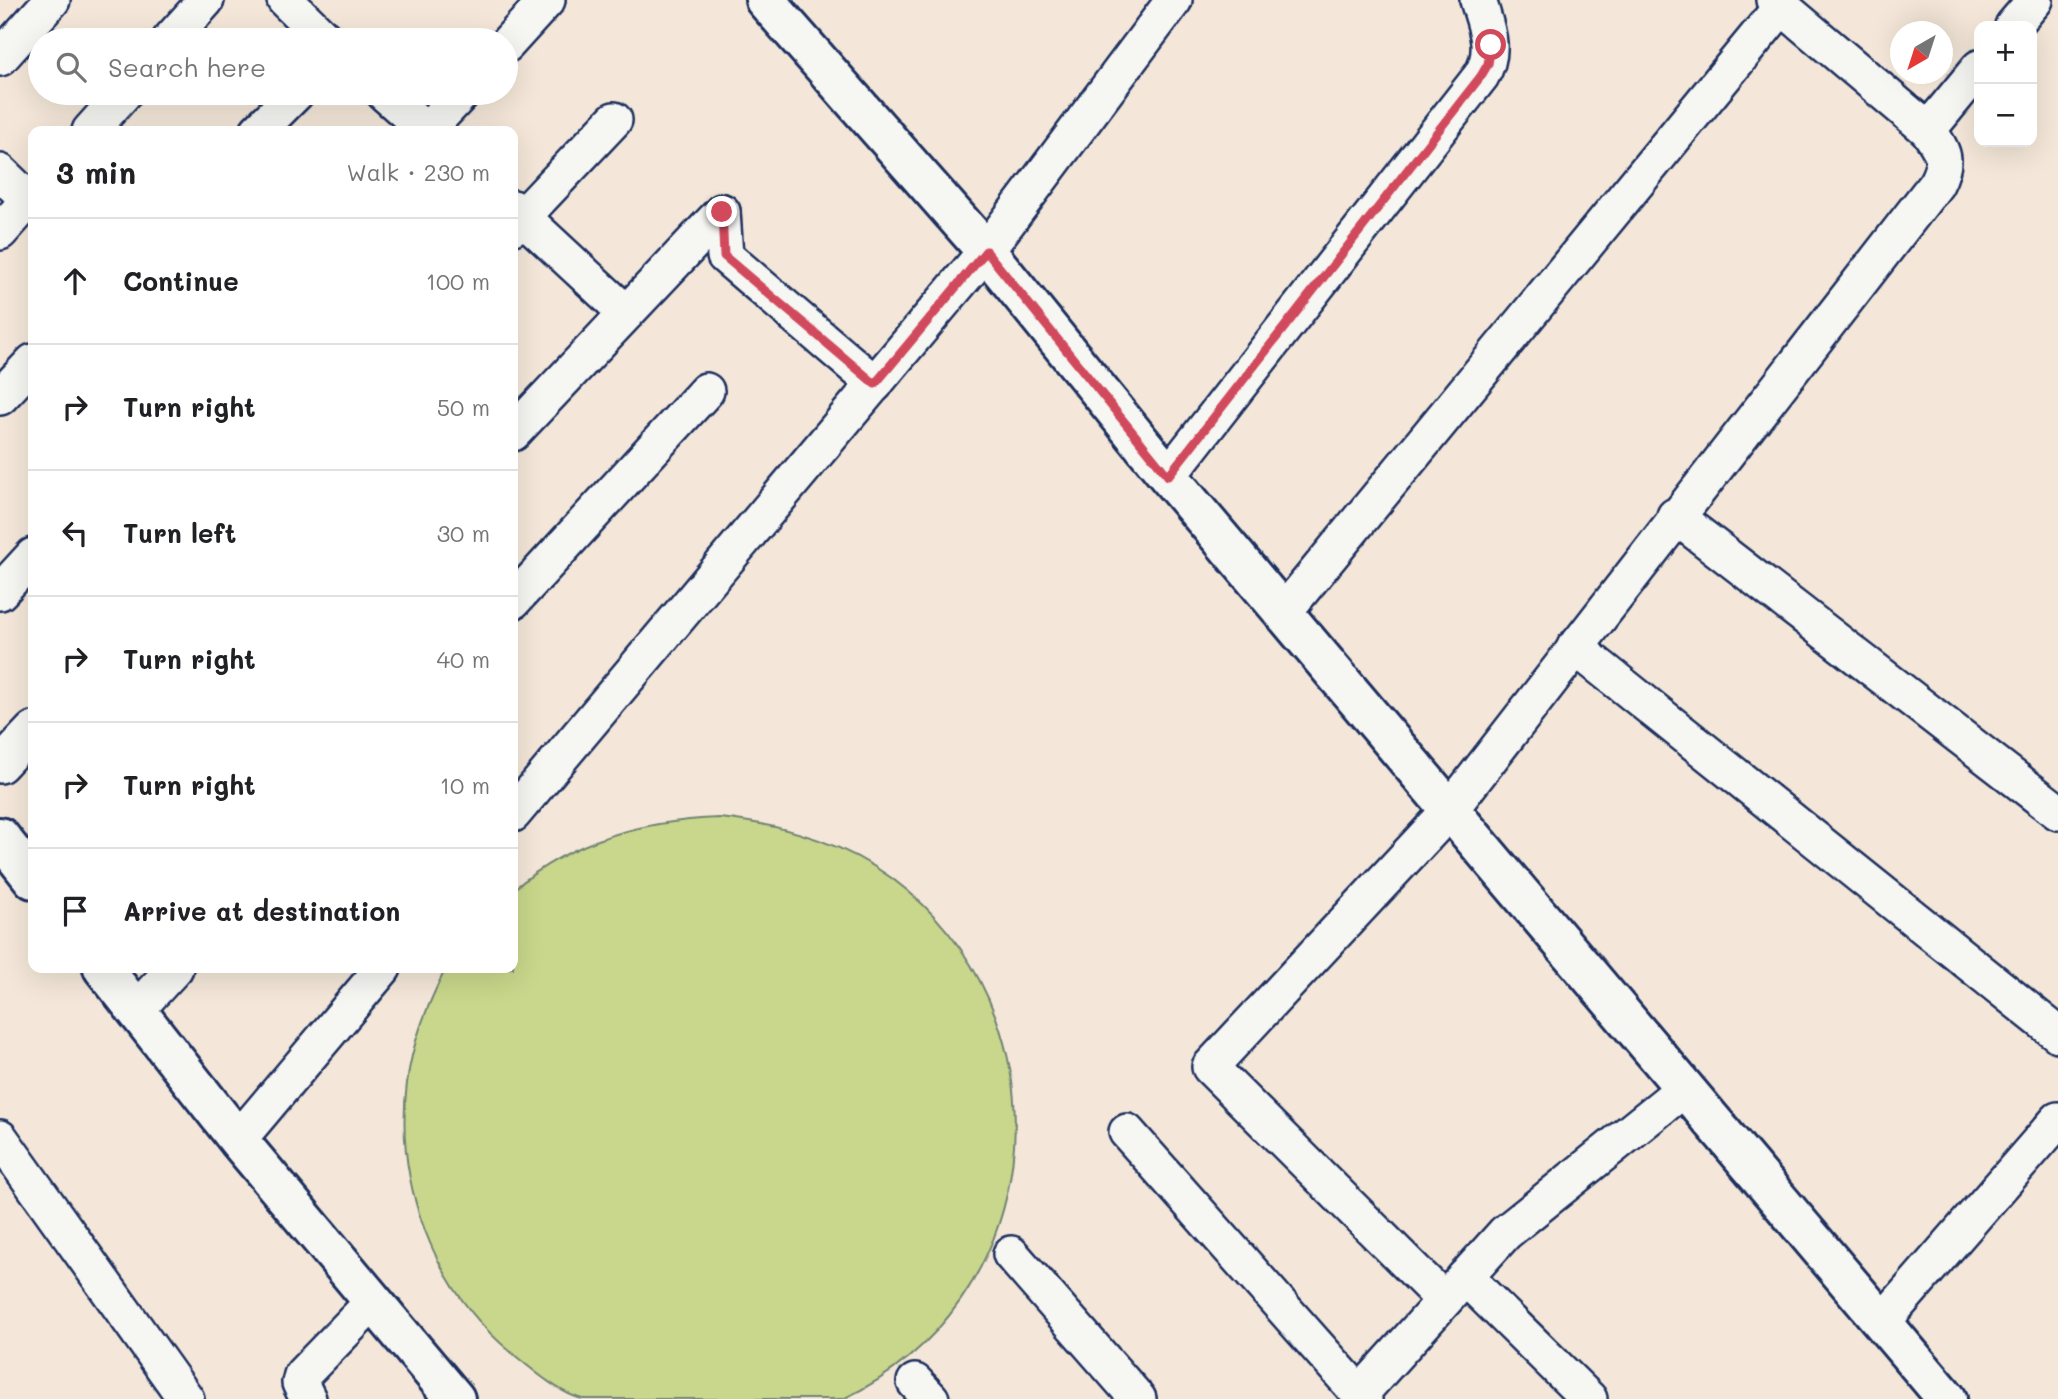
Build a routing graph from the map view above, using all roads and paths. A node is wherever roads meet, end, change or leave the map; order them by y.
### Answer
1 (52, 0) edge
2 (206, 0) edge
3 (285, 0) edge
4 (547, 0) edge
5 (765, 0) edge
6 (1174, 0) edge
7 (1478, 0) edge
8 (2035, 0) edge
9 (1793, 7) edge
10 (2017, 21) edge
11 (181, 28) edge
12 (314, 28) edge
13 (518, 32) edge
14 (0, 58) edge
15 (1974, 74) edge
16 (113, 105) edge
17 (284, 105) edge
18 (398, 105) edge
19 (450, 105) edge
20 (614, 120) dead end
21 (94, 126) edge
22 (263, 126) edge
23 (421, 126) edge
24 (431, 126) edge
25 (1928, 130) junction
26 (0, 172) edge
27 (28, 196) edge
28 (28, 204) edge
29 (518, 215) edge
30 (518, 219) edge
31 (0, 232) edge
32 (986, 251) junction
33 (626, 313) junction
34 (28, 367) edge
35 (875, 384) junction
36 (706, 391) dead end
37 (0, 397) edge
38 (518, 428) edge
39 (1168, 476) junction
40 (1675, 516) junction
41 (28, 561) edge
42 (0, 592) edge
43 (518, 596) edge
44 (1283, 613) junction
45 (1575, 647) junction
46 (28, 735) edge
47 (0, 765) edge
48 (518, 808) edge
49 (1449, 811) junction
50 (2058, 812) edge
51 (0, 837) edge
52 (28, 873) edge
53 (107, 973) edge
54 (170, 973) edge
55 (379, 973) edge
56 (136, 1010) junction
57 (2058, 1034) edge
58 (1685, 1088) junction
59 (2058, 1120) edge
60 (1127, 1132) dead end
61 (0, 1138) edge
62 (237, 1140) junction
63 (1011, 1254) dead end
64 (1455, 1288) junction
65 (373, 1302) junction
66 (1884, 1320) junction
67 (1936, 1395) edge
68 (1362, 1397) edge
69 (186, 1399) edge
70 (308, 1399) edge
71 (455, 1399) edge
72 (1138, 1399) edge
73 (1589, 1399) edge

1 - 14 street
2 - 11 street
3 - 12 street
4 - 13 street
5 - 32 street
6 - 32 street
7 - 39 street
8 - 10 street
9 - 25 street
9 - 44 street
15 - 25 street
16 - 21 street
17 - 22 street
18 - 23 street
19 - 24 street
20 - 29 street
25 - 40 street
26 - 27 street
28 - 31 street
30 - 33 street
32 - 35 street
32 - 39 street
33 - 35 street
33 - 38 street
34 - 37 street
35 - 48 street
36 - 43 street
39 - 44 street
40 - 45 street
40 - 50 street
41 - 42 street
44 - 49 street
45 - 49 street
45 - 57 street
46 - 47 street
49 - 58 street
49 - 64 street
51 - 52 street
53 - 56 street
54 - 56 street
55 - 62 street
56 - 62 street
58 - 64 street
58 - 66 street
59 - 66 street
60 - 68 street
61 - 69 street
62 - 65 street
63 - 72 street
64 - 68 street
64 - 73 street
65 - 70 street
65 - 71 street
66 - 67 street

